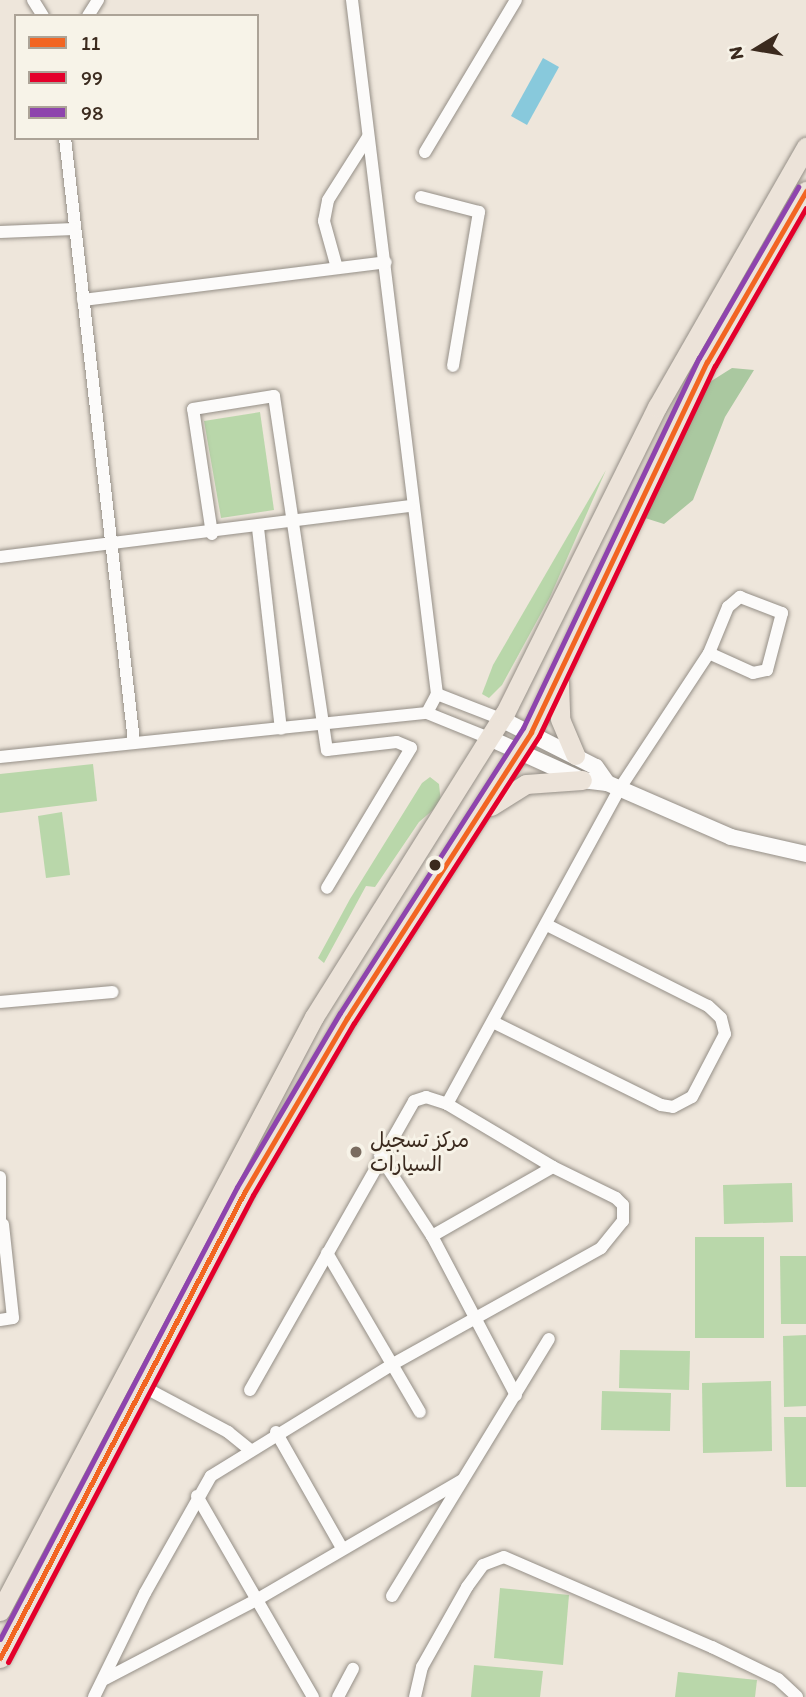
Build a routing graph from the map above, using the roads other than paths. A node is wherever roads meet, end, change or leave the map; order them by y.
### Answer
1 (352, 0) edge
2 (516, 0) edge
3 (368, 137) junction
4 (65, 140) edge
5 (806, 147) edge
6 (425, 152) dead end
7 (806, 191) edge
8 (421, 197) dead end
9 (74, 229) junction
10 (0, 232) edge
11 (386, 262) junction
12 (337, 268) junction
13 (83, 300) junction
14 (453, 366) dead end
15 (411, 506) junction
16 (294, 522) junction
17 (258, 528) junction
18 (212, 534) junction
19 (111, 545) junction
20 (0, 557) edge
21 (709, 653) junction
22 (559, 678) junction
23 (437, 694) junction
24 (427, 713) junction
25 (501, 719) junction
26 (321, 726) junction
27 (281, 729) junction
28 (531, 732) junction
29 (489, 738) junction
30 (134, 742) junction
31 (520, 751) junction
32 (575, 755) junction
33 (0, 757) edge
34 (582, 780) junction
35 (614, 785) junction
36 (481, 813) junction
37 (806, 854) edge
38 (327, 888) dead end
39 (547, 925) junction
40 (113, 992) dead end
41 (0, 1002) edge
42 (495, 1023) junction
43 (447, 1104) junction
44 (380, 1156) junction
45 (553, 1167) junction
46 (0, 1177) edge
47 (2, 1226) edge
48 (432, 1236) junction
49 (327, 1253) junction
50 (477, 1317) junction
51 (0, 1320) edge
52 (549, 1339) dead end
53 (393, 1364) junction
54 (142, 1386) junction
55 (250, 1390) dead end
56 (516, 1395) junction
57 (420, 1412) dead end
58 (276, 1432) junction
59 (248, 1449) junction
60 (461, 1481) junction
61 (197, 1496) junction
62 (342, 1548) junction
63 (392, 1596) dead end
64 (258, 1599) junction
65 (0, 1611) edge
66 (0, 1658) edge
67 (353, 1669) dead end
68 (104, 1679) junction
69 (94, 1697) edge
70 (313, 1697) edge
71 (338, 1697) edge
72 (415, 1697) edge
73 (797, 1697) edge

1 - 3 street
2 - 6 street
3 - 11 street
3 - 12 street
4 - 9 street
5 - 25 main road
7 - 22 main road
8 - 14 street
9 - 10 street
9 - 13 street
11 - 12 street
11 - 15 street
12 - 13 street
13 - 19 street
15 - 16 street
15 - 23 street
16 - 17 street
16 - 18 street
16 - 26 street
17 - 18 street
17 - 27 street
18 - 19 street
19 - 20 street
19 - 30 street
21 - 21 street
21 - 35 street
22 - 28 main road
22 - 32 main road
23 - 24 street
23 - 25 street
24 - 26 street
24 - 29 street
25 - 28 street
25 - 29 main road
26 - 27 street
26 - 38 street
27 - 30 street
28 - 31 main road
28 - 32 street
29 - 31 street
29 - 65 main road
30 - 33 street
31 - 34 street
31 - 36 main road
32 - 35 street
34 - 35 street
34 - 36 main road
35 - 37 street
35 - 39 street
36 - 54 main road
39 - 42 street
39 - 42 street
40 - 41 street
42 - 43 street
43 - 44 street
43 - 45 street
44 - 48 street
44 - 49 street
45 - 48 street
45 - 50 street
46 - 47 street
47 - 51 street
48 - 50 street
49 - 53 street
49 - 55 street
50 - 53 street
50 - 56 street
52 - 56 street
53 - 57 street
53 - 58 street
54 - 59 street
54 - 66 main road
56 - 60 street
58 - 59 street
58 - 62 street
59 - 61 street
60 - 62 street
60 - 63 street
61 - 64 street
61 - 68 street
62 - 64 street
64 - 68 street
64 - 70 street
67 - 71 street
68 - 69 street
72 - 73 street

